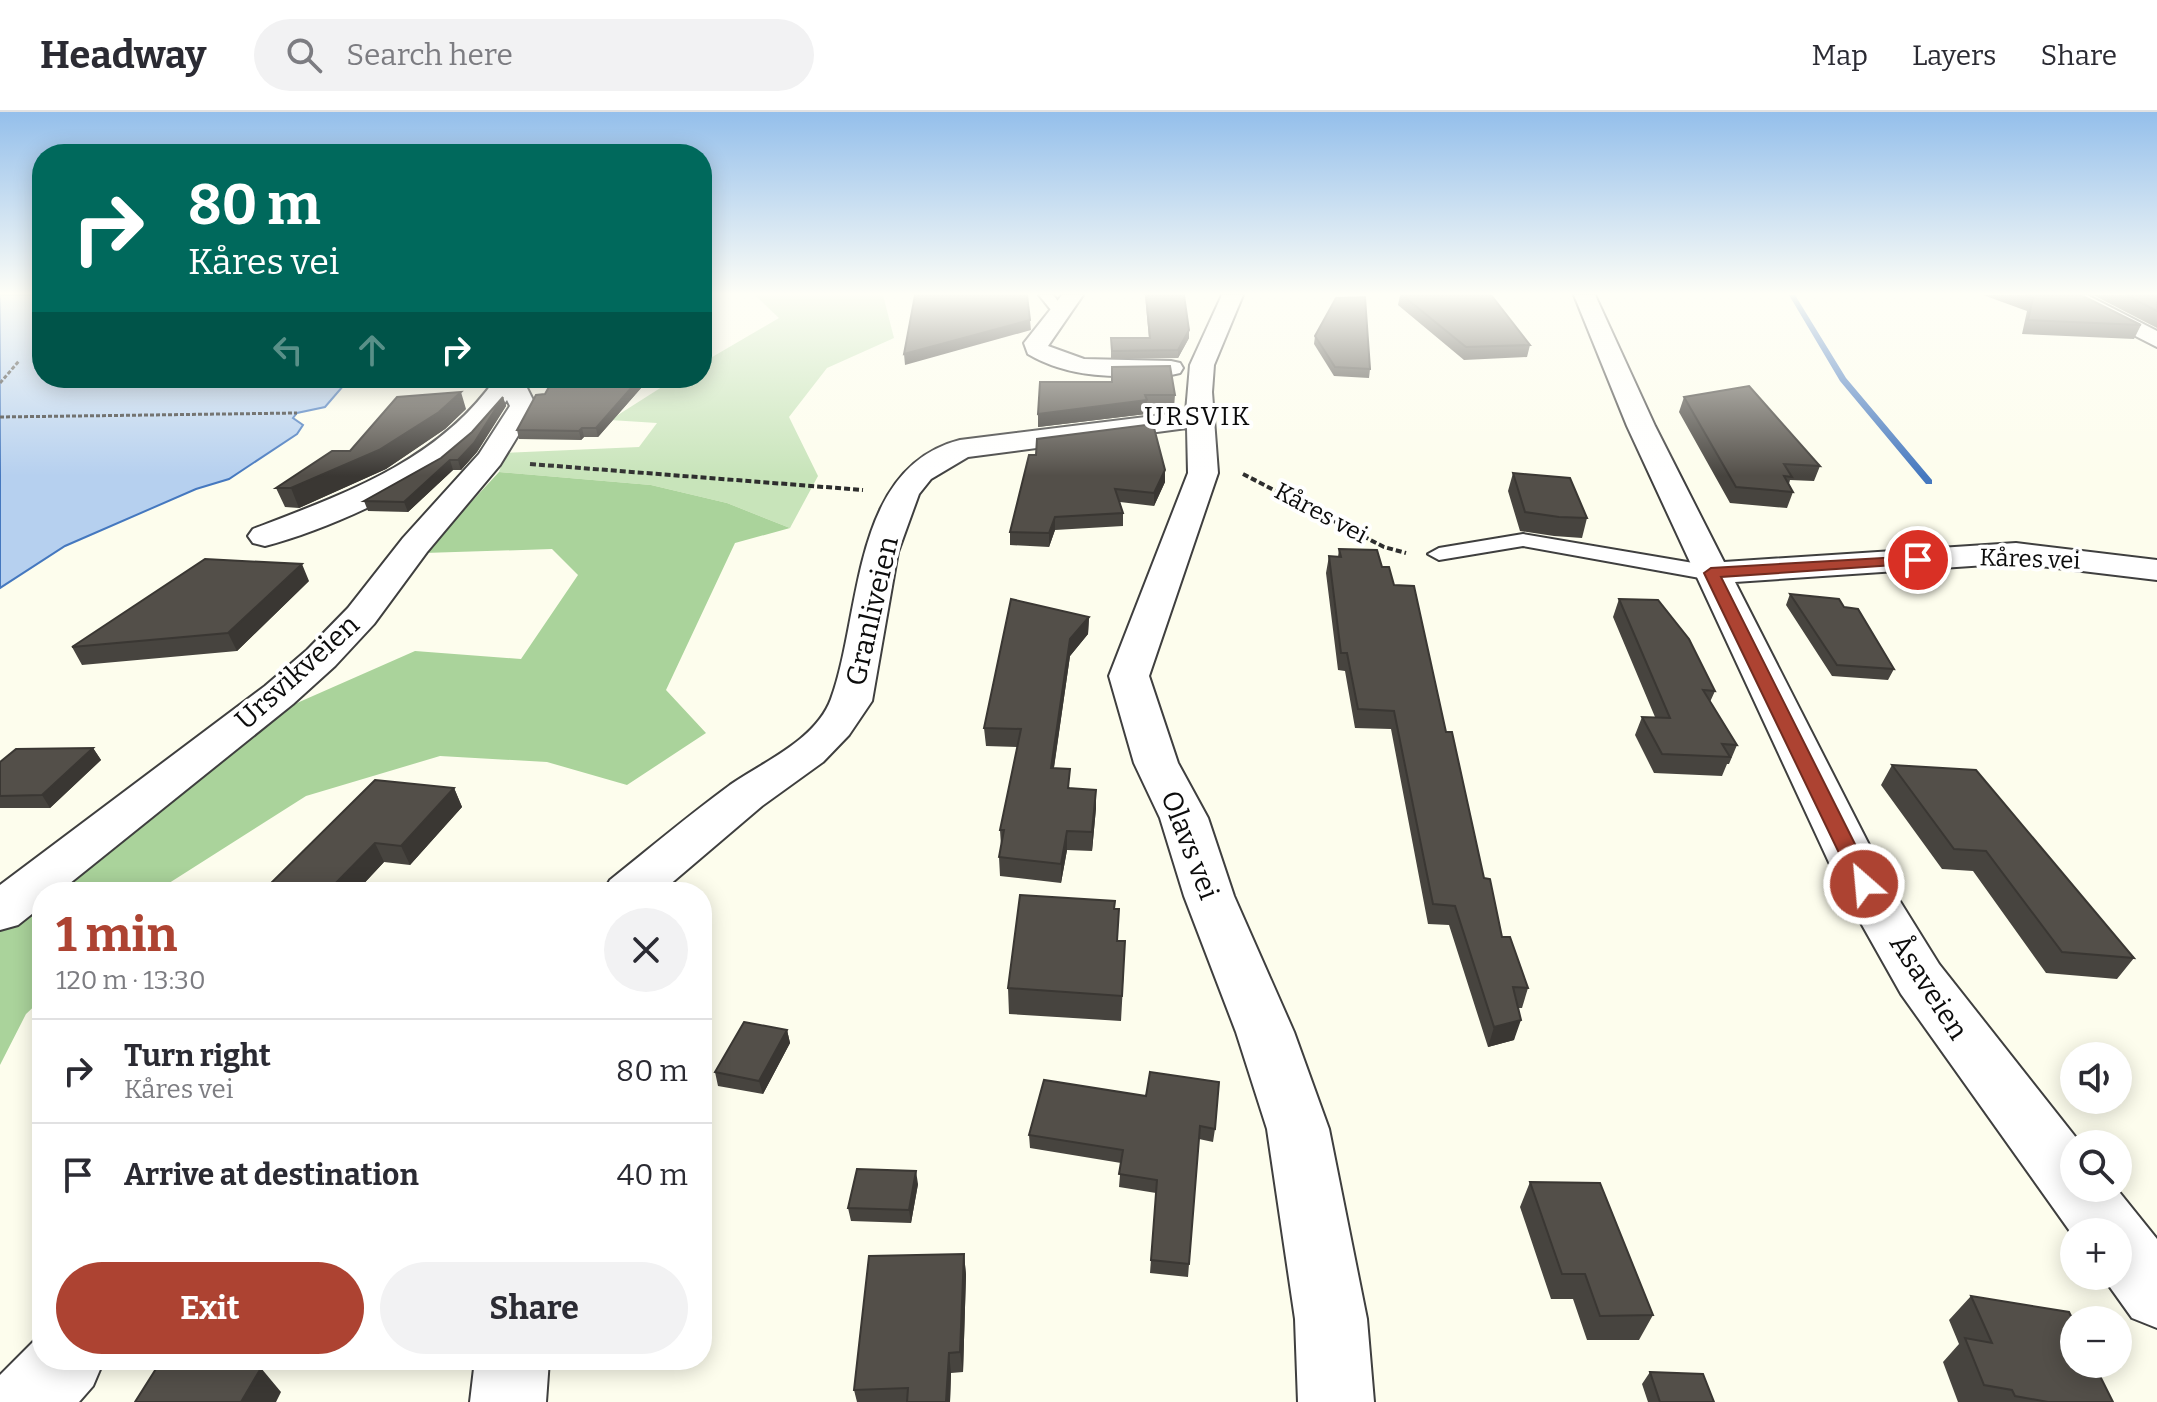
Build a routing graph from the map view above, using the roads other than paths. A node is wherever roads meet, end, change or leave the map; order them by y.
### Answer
1 (1044, 355) edge
2 (1206, 355) edge
3 (1610, 355) edge
4 (1201, 367) junction
5 (501, 388) edge
6 (516, 388) edge
7 (1202, 441) junction
8 (265, 536) dead end
9 (1439, 554) road end
10 (2157, 570) edge
11 (1711, 573) junction
12 (39, 882) edge
13 (640, 882) edge
14 (32, 887) edge
15 (0, 912) edge
16 (2060, 1166) edge
17 (2087, 1202) edge
18 (2099, 1218) edge
19 (2132, 1261) edge
20 (2157, 1294) edge
21 (57, 1370) edge
22 (511, 1370) edge
23 (27, 1402) edge
24 (508, 1402) edge
25 (1336, 1402) edge

1 - 4 street
2 - 4 street, Olavs vei
3 - 11 street, Åsaveien
4 - 7 street, Olavs vei
5 - 8 street
6 - 12 street, Ursvikveien
7 - 13 street, Granliveien
7 - 25 street, Olavs vei
9 - 11 lane
10 - 11 street, Kåres vei
11 - 16 street, Åsaveien
14 - 15 street, Ursvikveien
17 - 18 street, Åsaveien
19 - 20 street
21 - 23 street
22 - 24 street

